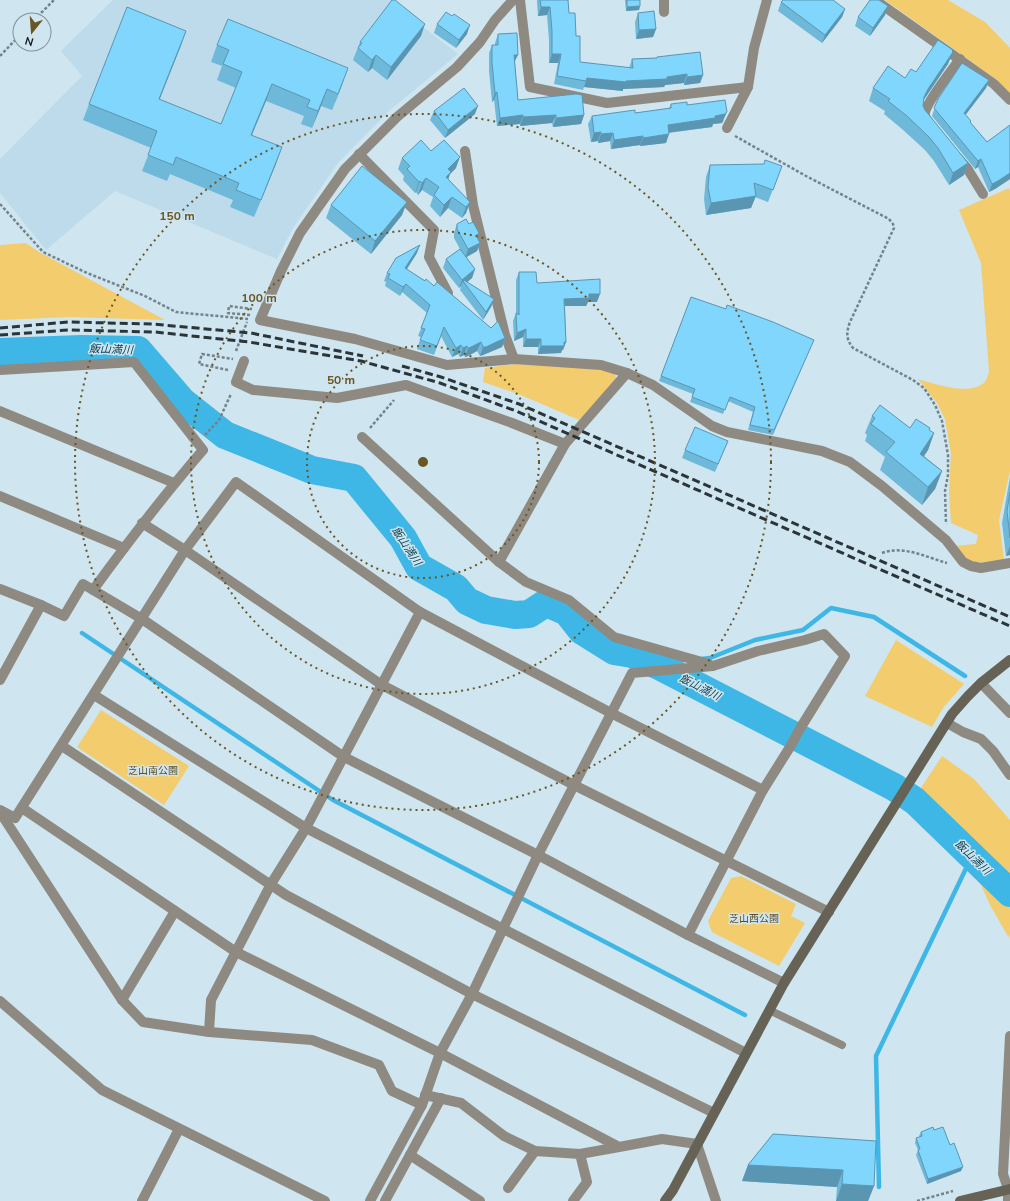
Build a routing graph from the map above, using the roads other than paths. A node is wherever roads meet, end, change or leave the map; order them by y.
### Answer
1 (513, 0) edge
2 (520, 0) edge
3 (664, 0) edge
4 (767, 0) edge
5 (875, 0) edge
6 (664, 12) dead end
7 (960, 59) junction
8 (748, 87) junction
9 (1010, 100) edge
10 (727, 128) road end
11 (934, 130) edge
12 (465, 151) dead end
13 (953, 152) edge
14 (359, 154) junction
15 (983, 194) dead end
16 (448, 293) edge
17 (514, 359) junction
18 (244, 361) dead end
19 (0, 370) edge
20 (627, 373) junction
21 (0, 411) edge
22 (362, 437) road end
23 (565, 444) junction
24 (174, 482) junction
25 (0, 496) edge
26 (142, 523) junction
27 (124, 548) junction
28 (185, 550) junction
29 (499, 562) junction
30 (1010, 564) edge
31 (0, 588) edge
32 (93, 590) junction
33 (41, 604) junction
34 (420, 612) junction
35 (142, 619) junction
36 (1010, 660) edge
37 (713, 666) junction
38 (0, 680) edge
39 (981, 683) junction
40 (382, 685) junction
41 (94, 695) junction
42 (611, 713) junction
43 (1010, 713) edge
44 (947, 723) junction
45 (62, 746) junction
46 (344, 757) junction
47 (1010, 775) edge
48 (574, 784) junction
49 (763, 790) junction
50 (22, 808) junction
51 (0, 811) edge
52 (306, 828) junction
53 (538, 855) junction
54 (726, 860) junction
55 (271, 884) junction
56 (175, 911) junction
57 (829, 912) junction
58 (504, 930) junction
59 (688, 935) junction
60 (236, 952) junction
61 (784, 983) junction
62 (472, 994) junction
63 (122, 1000) junction
64 (0, 1001) edge
65 (769, 1010) junction
66 (209, 1032) junction
67 (1010, 1036) edge
68 (842, 1045) dead end
69 (440, 1053) junction
70 (746, 1053) junction
71 (425, 1095) junction
72 (441, 1098) junction
73 (422, 1105) junction
74 (714, 1113) junction
75 (179, 1129) junction
76 (697, 1144) junction
77 (620, 1147) junction
78 (535, 1151) junction
79 (580, 1154) junction
80 (410, 1155) junction
81 (508, 1188) dead end
82 (1009, 1189) edge
83 (142, 1201) edge
84 (325, 1201) edge
85 (370, 1201) edge
86 (385, 1201) edge
87 (480, 1201) edge
88 (573, 1201) edge
89 (665, 1201) edge
90 (716, 1201) edge
91 (960, 1201) edge
92 (1008, 1201) edge

1 - 14 street
2 - 8 street
3 - 6 street
4 - 8 street
5 - 7 street
7 - 9 street
7 - 11 street
8 - 10 street
12 - 17 street
13 - 15 street
14 - 16 street
14 - 17 street
17 - 20 street
18 - 23 street
19 - 24 street
20 - 23 street
20 - 30 street
21 - 24 street
22 - 29 street
23 - 29 street
24 - 26 street
25 - 27 street
26 - 27 street
26 - 28 street
27 - 32 street
28 - 34 street
28 - 35 street
28 - 40 street
29 - 37 street
31 - 33 street
32 - 33 street
32 - 35 street
33 - 38 street
34 - 40 street
34 - 42 street
35 - 41 street
35 - 46 street
36 - 39 street
37 - 42 street
37 - 49 street
39 - 43 street
39 - 44 street
40 - 46 street
40 - 48 street
41 - 45 street
41 - 52 street
42 - 48 street
42 - 49 street
44 - 47 street
44 - 57 street
45 - 50 street
45 - 55 street
46 - 52 street
46 - 53 street
48 - 53 street
48 - 54 street
49 - 54 street
50 - 51 street
50 - 56 street
51 - 63 street
52 - 55 street
52 - 58 street
53 - 58 street
53 - 59 street
54 - 57 street
54 - 59 street
55 - 60 street
55 - 62 street
56 - 60 street
56 - 63 street
57 - 61 street
58 - 62 street
58 - 70 street
59 - 61 street
60 - 66 street
60 - 69 street
61 - 65 street
62 - 69 street
62 - 74 street
63 - 66 street
64 - 75 street
65 - 68 lane
65 - 70 street
66 - 73 street
67 - 82 street
69 - 71 street
69 - 77 street
70 - 74 street
71 - 72 street
71 - 73 street
72 - 78 street
72 - 80 street
73 - 85 street
74 - 76 street
75 - 83 street
75 - 84 street
76 - 77 street
76 - 89 street
76 - 90 street
77 - 79 street
78 - 79 street
78 - 81 street
79 - 88 street
80 - 86 street
80 - 87 street
82 - 91 street
82 - 92 street

